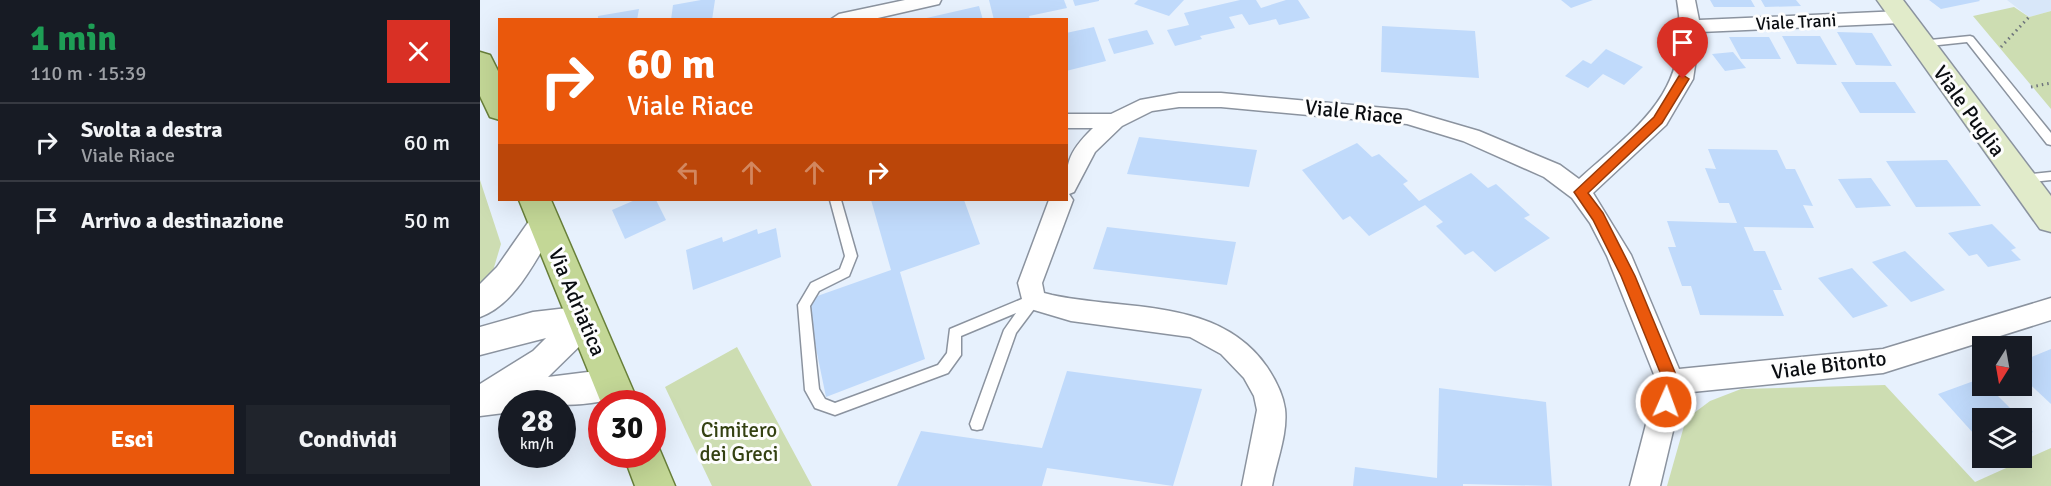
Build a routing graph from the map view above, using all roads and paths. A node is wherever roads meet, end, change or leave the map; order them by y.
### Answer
1 (932, 0) edge
2 (1686, 0) edge
3 (1895, 8) edge
4 (846, 12) edge
5 (882, 15) edge
6 (2029, 17) dead end
7 (1691, 26) junction
8 (1920, 44) junction
9 (1988, 61) junction
10 (487, 65) edge
11 (498, 103) edge
12 (1068, 121) edge
13 (1114, 121) junction
14 (2051, 141) edge
15 (2051, 176) edge
16 (2019, 179) junction
17 (1068, 182) edge
18 (1580, 192) junction
19 (835, 201) edge
20 (1061, 201) edge
21 (540, 211) edge
22 (2051, 220) edge
23 (1033, 300) junction
24 (480, 304) edge
25 (2051, 309) edge
26 (585, 320) junction
27 (480, 340) edge
28 (1671, 382) junction
29 (614, 390) edge
30 (588, 395) edge
31 (482, 400) edge
32 (977, 424) dead end
33 (648, 468) edge
34 (655, 486) edge
35 (1257, 486) edge
36 (1645, 486) edge

1 - 5 street
2 - 7 street
3 - 7 street, Viale Trani
3 - 8 main road, Viale Puglia
4 - 5 street
6 - 9 path
7 - 18 street
8 - 9 lane
8 - 16 main road, Viale Puglia
9 - 14 lane
10 - 11 main road
12 - 13 street, Viale Riace
13 - 17 street, Viale Riace
13 - 18 street, Viale Riace
15 - 16 lane
16 - 22 main road, Viale Puglia
18 - 28 street, Viale Riace
19 - 23 lane
20 - 23 street
21 - 24 street
21 - 26 main road, Via Adriatica
23 - 32 lane
23 - 35 street
25 - 28 street, Viale Bitonto
26 - 27 street
26 - 29 main road, Via Adriatica
26 - 31 street
28 - 36 street
30 - 31 street
33 - 34 main road

